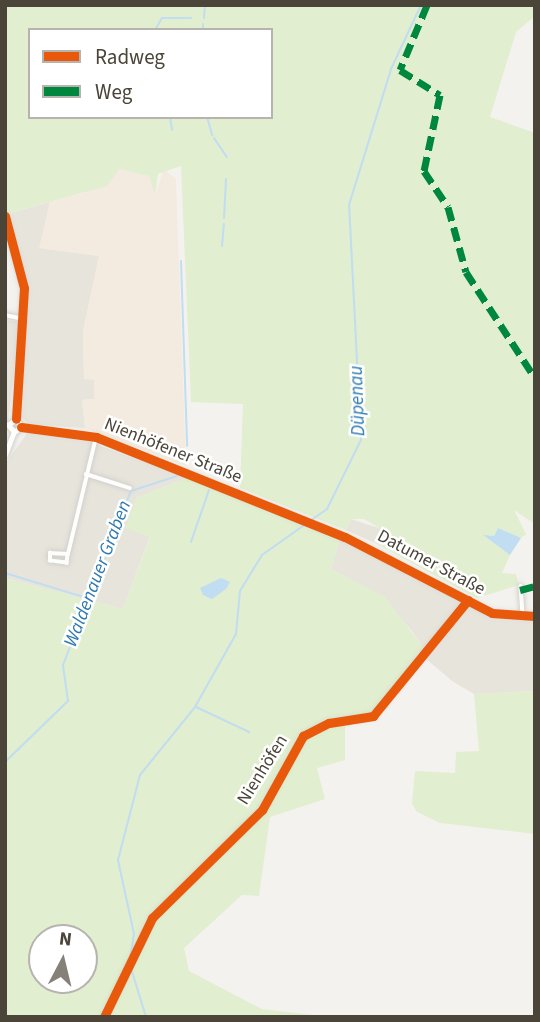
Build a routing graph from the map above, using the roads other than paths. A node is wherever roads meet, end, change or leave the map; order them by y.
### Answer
1 (5, 216) edge
2 (5, 316) edge
3 (24, 319) junction
4 (16, 419) junction
5 (21, 427) junction
6 (10, 430) edge
7 (96, 437) junction
8 (5, 455) edge
9 (86, 474) junction
10 (130, 488) dead end
11 (316, 525) joint
12 (68, 554) junction
13 (520, 586) dead end
14 (467, 600) junction
15 (523, 616) junction
16 (535, 616) edge
17 (104, 1017) edge

1 - 3 street
2 - 3 street
3 - 4 street
4 - 5 street
4 - 6 street
5 - 6 street
5 - 7 street, Nienhöfener Straße
6 - 8 street
7 - 9 street
7 - 11 street, Nienhöfener Straße
9 - 10 street
9 - 12 street
11 - 14 street, Datumer Straße
12 - 12 street
13 - 15 street
14 - 15 street, Datumer Straße
14 - 17 street, Nienhöfen
15 - 16 street, Datumer Straße

